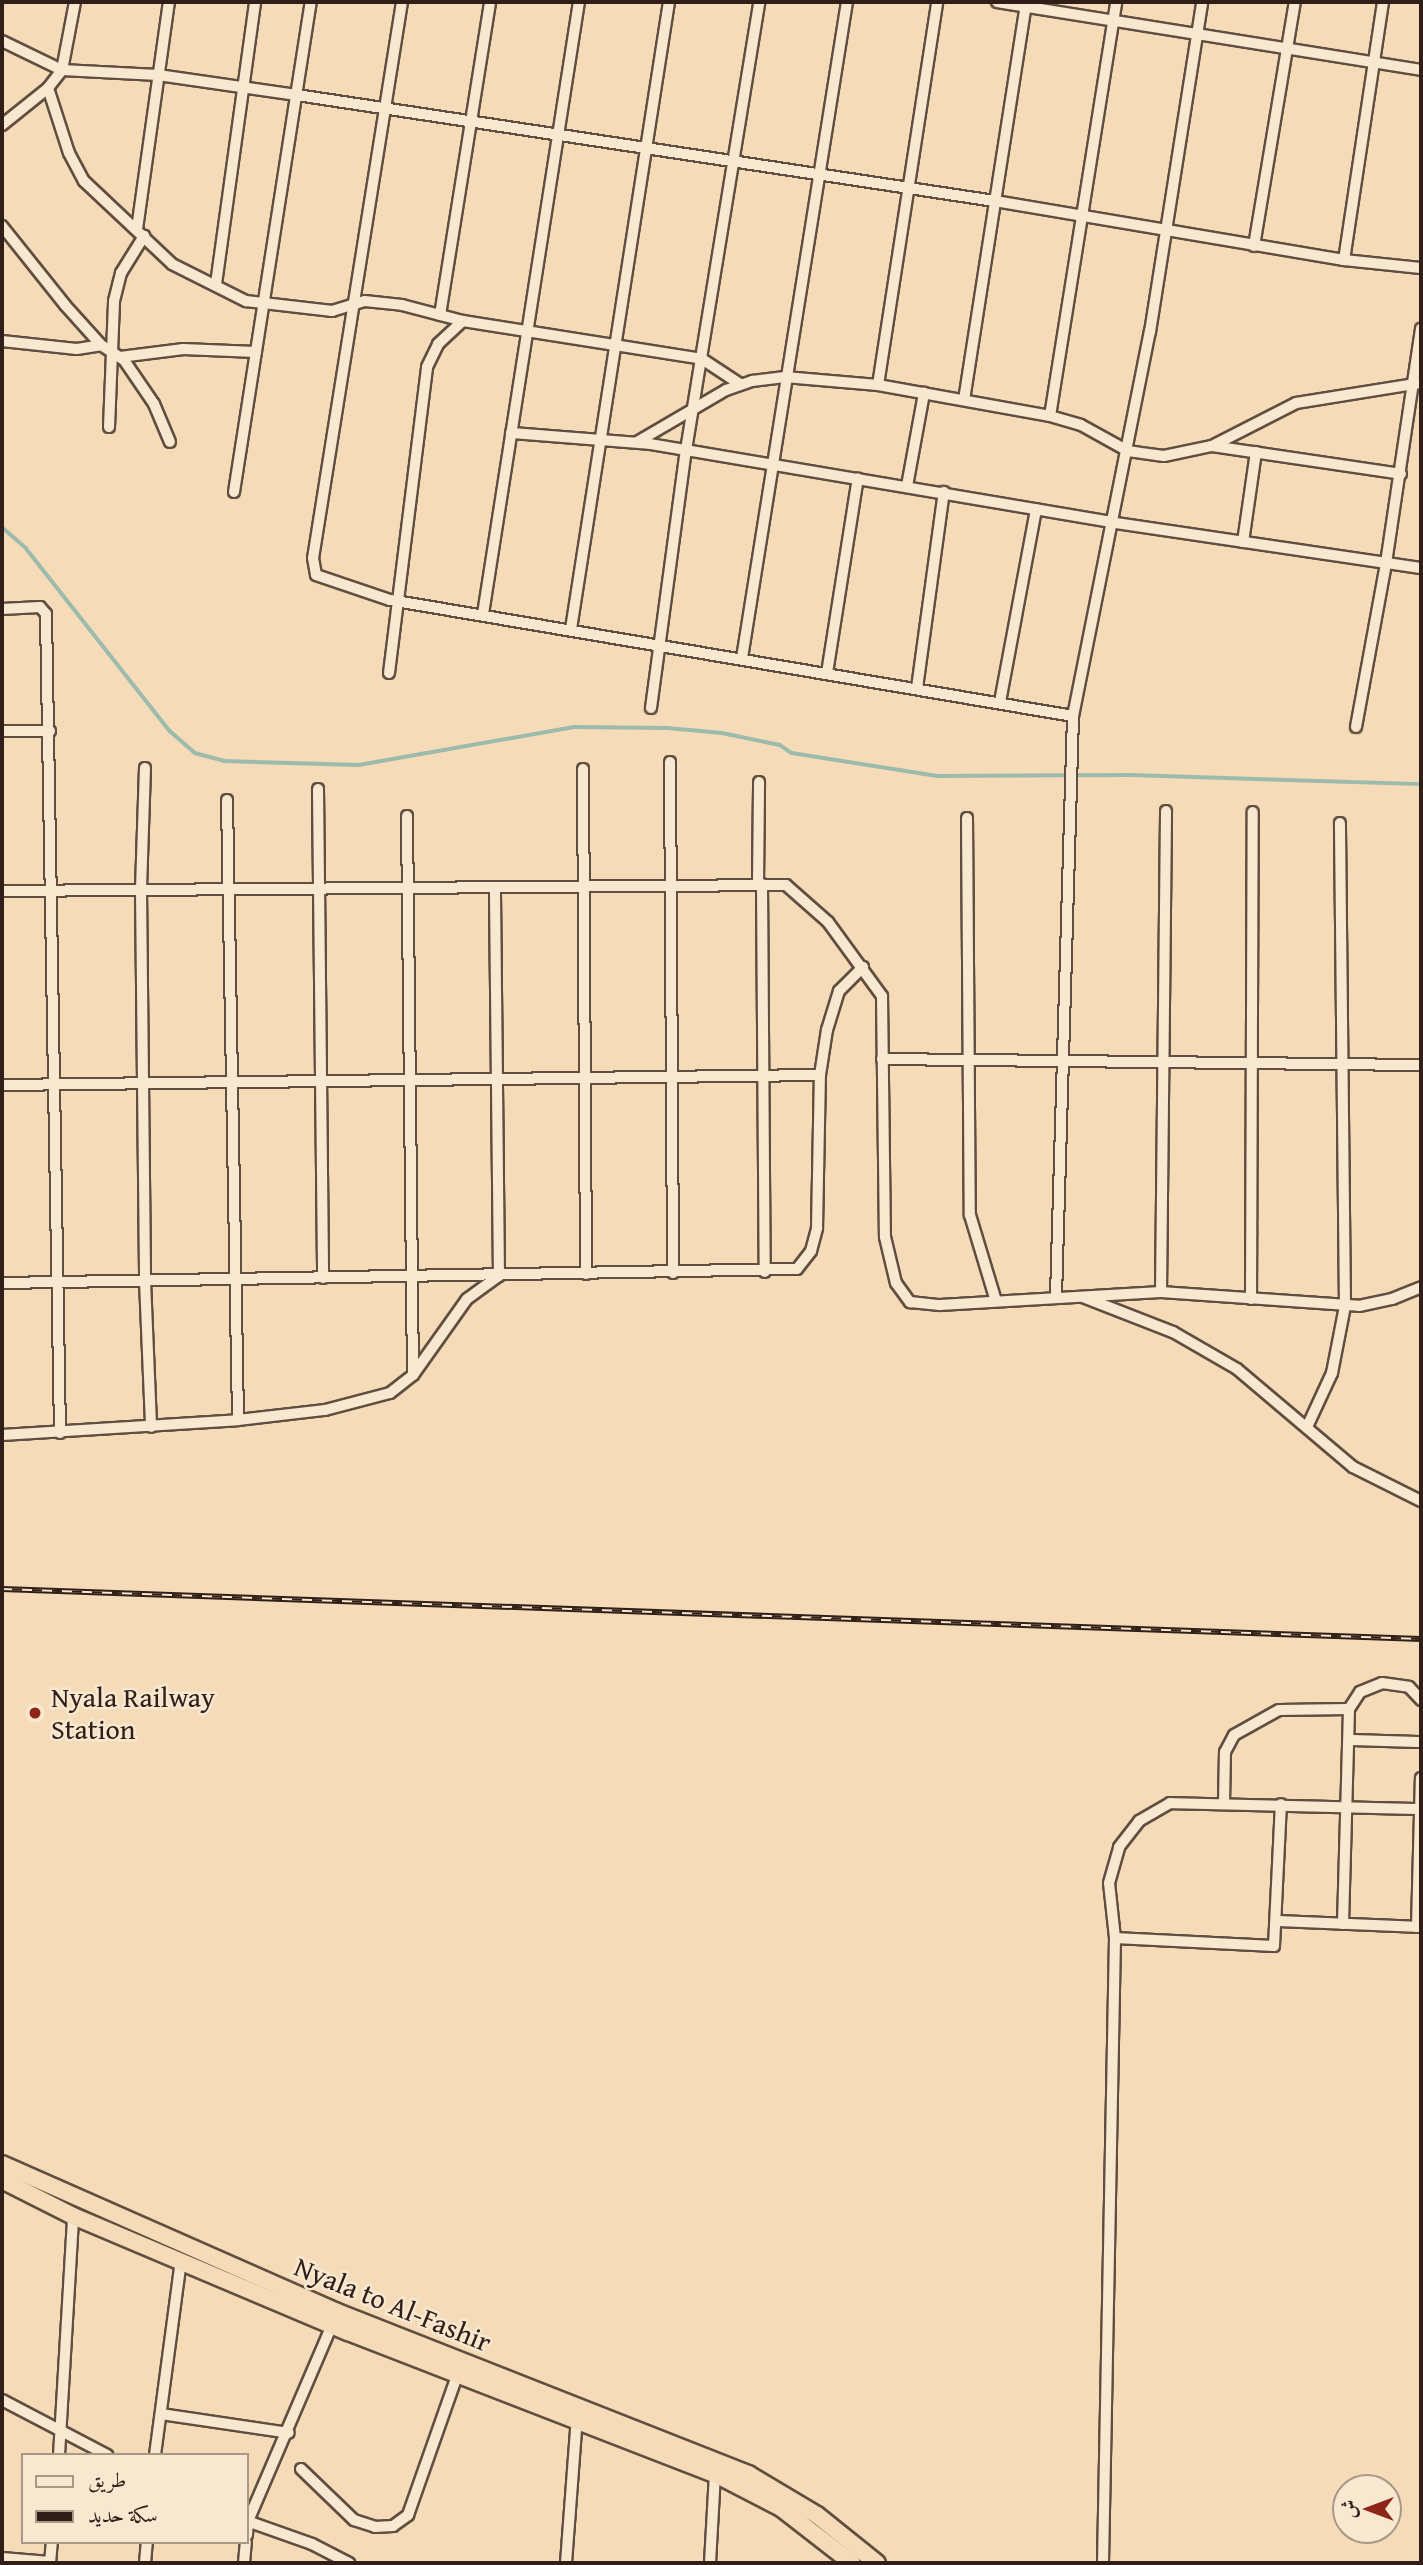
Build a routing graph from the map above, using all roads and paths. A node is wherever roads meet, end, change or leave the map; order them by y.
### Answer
1 (75, 2) edge
2 (169, 2) edge
3 (256, 2) edge
4 (311, 2) edge
5 (402, 2) edge
6 (490, 2) edge
7 (579, 2) edge
8 (669, 2) edge
9 (759, 2) edge
10 (847, 2) edge
11 (937, 2) edge
12 (997, 2) edge
13 (1116, 2) edge
14 (1202, 2) edge
15 (1295, 2) edge
16 (1383, 2) edge
17 (1026, 4) edge
18 (1114, 21) junction
19 (1197, 34) junction
20 (2, 41) edge
21 (1287, 48) junction
22 (1374, 62) junction
23 (62, 70) junction
24 (1421, 70) edge
25 (158, 75) junction
26 (242, 87) junction
27 (48, 88) junction
28 (296, 95) junction
29 (384, 109) junction
30 (473, 121) junction
31 (2, 125) edge
32 (557, 135) junction
33 (646, 148) junction
34 (735, 161) junction
35 (819, 175) junction
36 (907, 188) junction
37 (995, 201) junction
38 (1080, 215) junction
39 (2, 226) edge
40 (1167, 230) junction
41 (140, 233) junction
42 (1254, 246) junction
43 (1344, 260) junction
44 (1421, 268) edge
45 (216, 284) junction
46 (263, 304) junction
47 (355, 304) junction
48 (440, 314) junction
49 (463, 321) junction
50 (1421, 329) edge
51 (526, 332) junction
52 (2, 341) edge
53 (612, 344) junction
54 (101, 345) junction
55 (256, 352) junction
56 (117, 355) junction
57 (702, 359) junction
58 (785, 377) junction
59 (740, 384) junction
60 (1418, 384) edge
61 (878, 385) junction
62 (924, 393) junction
63 (964, 400) junction
64 (693, 412) junction
65 (1050, 416) junction
66 (109, 427) dead end
67 (511, 433) junction
68 (598, 437) junction
69 (170, 442) dead end
70 (638, 442) junction
71 (1212, 446) junction
72 (687, 450) junction
73 (1128, 451) junction
74 (1256, 452) junction
75 (774, 464) junction
76 (1401, 474) junction
77 (858, 478) junction
78 (908, 486) junction
79 (234, 492) dead end
80 (944, 492) junction
81 (1036, 509) junction
82 (1109, 522) junction
83 (1243, 542) junction
84 (1387, 563) junction
85 (1421, 568) edge
86 (399, 601) junction
87 (2, 609) edge
88 (483, 614) junction
89 (571, 629) junction
90 (660, 644) junction
91 (742, 658) junction
92 (389, 673) dead end
93 (827, 673) junction
94 (917, 688) junction
95 (1000, 702) junction
96 (651, 708) dead end
97 (1073, 716) junction
98 (1356, 727) dead end
99 (50, 731) junction
100 (2, 732) edge
101 (670, 762) dead end
102 (145, 768) dead end
103 (583, 769) dead end
104 (759, 782) dead end
105 (318, 789) dead end
106 (227, 800) dead end
107 (1166, 811) dead end
108 (1253, 812) dead end
109 (407, 816) dead end
110 (967, 818) dead end
111 (1340, 823) dead end
112 (760, 884) junction
113 (672, 885) junction
114 (583, 886) junction
115 (408, 887) junction
116 (495, 887) junction
117 (317, 888) junction
118 (228, 889) junction
119 (141, 890) junction
120 (2, 891) edge
121 (53, 891) junction
122 (863, 967) junction
123 (882, 1059) junction
124 (969, 1059) junction
125 (1064, 1061) junction
126 (1163, 1062) junction
127 (1253, 1063) junction
128 (1340, 1064) junction
129 (1421, 1065) edge
130 (820, 1075) junction
131 (764, 1076) junction
132 (673, 1079) junction
133 (584, 1080) junction
134 (319, 1082) junction
135 (410, 1082) junction
136 (497, 1082) junction
137 (232, 1083) junction
138 (56, 1084) junction
139 (144, 1084) junction
140 (2, 1085) edge
141 (765, 1272) junction
142 (673, 1273) junction
143 (586, 1274) junction
144 (499, 1276) junction
145 (323, 1278) junction
146 (412, 1278) junction
147 (235, 1280) junction
148 (145, 1281) junction
149 (60, 1282) junction
150 (2, 1283) edge
151 (1421, 1287) edge
152 (1161, 1293) junction
153 (1056, 1296) junction
154 (1079, 1296) junction
155 (1251, 1299) junction
156 (996, 1301) junction
157 (1345, 1306) junction
158 (412, 1375) junction
159 (238, 1420) junction
160 (151, 1427) junction
161 (1307, 1427) junction
162 (60, 1433) junction
163 (2, 1435) edge
164 (1421, 1502) edge
165 (1421, 1700) edge
166 (1349, 1709) junction
167 (1349, 1740) junction
168 (1421, 1742) edge
169 (1421, 1778) edge
170 (1224, 1803) junction
171 (1281, 1804) junction
172 (1347, 1806) junction
173 (1421, 1809) edge
174 (1278, 1922) junction
175 (1343, 1924) junction
176 (1419, 1927) edge
177 (1115, 1938) junction
178 (3, 2171) edge
179 (73, 2216) junction
180 (181, 2262) junction
181 (335, 2318) junction
182 (460, 2368) junction
183 (2, 2400) edge
184 (161, 2414) junction
185 (577, 2415) junction
186 (61, 2431) junction
187 (289, 2433) junction
188 (674, 2451) junction
189 (59, 2453) edge
190 (103, 2453) edge
191 (155, 2453) edge
192 (301, 2469) dead end
193 (715, 2474) junction
194 (763, 2490) junction
195 (248, 2521) edge
196 (836, 2539) junction
197 (52, 2544) edge
198 (146, 2544) edge
199 (246, 2544) edge
200 (2, 2558) edge
201 (334, 2559) edge
202 (50, 2563) edge
203 (145, 2563) edge
204 (244, 2563) edge
205 (349, 2563) edge
206 (566, 2563) edge
207 (710, 2563) edge
208 (852, 2563) edge
209 (877, 2563) edge
210 (1103, 2563) edge

1 - 23 street
2 - 25 street
3 - 26 street
4 - 28 street
5 - 29 street
6 - 30 street
7 - 32 street
8 - 33 street
9 - 34 street
10 - 35 street
11 - 36 street
12 - 17 street
13 - 18 street
14 - 19 street
15 - 21 street
16 - 22 street
17 - 18 street
17 - 37 street
18 - 19 street
18 - 38 street
19 - 21 street
19 - 40 street
20 - 23 street
21 - 22 street
21 - 42 street
22 - 24 street
22 - 43 street
23 - 25 street
23 - 27 street
25 - 26 street
25 - 41 street
26 - 28 street
26 - 45 street
27 - 31 street
27 - 41 street
28 - 29 street
28 - 46 street
29 - 30 street
29 - 47 street
30 - 32 street
30 - 48 street
32 - 33 street
32 - 51 street
33 - 34 street
33 - 53 street
34 - 35 street
34 - 57 street
35 - 36 street
35 - 58 street
36 - 37 street
36 - 61 street
37 - 38 street
37 - 63 street
38 - 40 street
38 - 65 street
39 - 54 street
40 - 42 street
40 - 73 street
41 - 45 street
41 - 56 street
42 - 43 street
43 - 44 street
45 - 46 street
46 - 47 street
46 - 55 street
47 - 48 street
47 - 86 street
48 - 49 street
49 - 51 street
49 - 86 street
50 - 60 street
51 - 53 street
51 - 67 street
52 - 54 street
53 - 57 street
53 - 68 street
54 - 56 street
55 - 56 street
55 - 79 street
56 - 66 street
56 - 69 street
57 - 59 street
57 - 64 street
58 - 59 street
58 - 61 street
58 - 75 street
59 - 64 street
60 - 71 street
60 - 76 street
61 - 62 street
62 - 63 street
62 - 78 street
63 - 65 street
64 - 70 street
64 - 72 street
65 - 73 street
67 - 68 street
67 - 88 street
68 - 70 street
68 - 89 street
70 - 72 street
71 - 73 street
71 - 74 street
72 - 75 street
72 - 90 street
73 - 82 street
74 - 76 street
74 - 83 street
75 - 77 street
75 - 91 street
76 - 84 street
77 - 78 street
77 - 93 street
78 - 80 street
80 - 81 street
80 - 94 street
81 - 82 street
81 - 95 street
82 - 83 street
82 - 97 street
83 - 84 street
84 - 85 street
84 - 98 street
86 - 88 street
86 - 92 street
87 - 99 street
88 - 89 street
89 - 90 street
90 - 91 street
90 - 96 street
91 - 93 street
93 - 94 street
94 - 95 street
95 - 97 street
97 - 125 street
99 - 100 street
99 - 121 street
101 - 113 street
102 - 119 street
103 - 114 street
104 - 112 street
105 - 117 street
106 - 118 street
107 - 126 street
108 - 127 street
109 - 115 street
110 - 124 street
111 - 128 street
112 - 113 street
112 - 122 street
112 - 131 street
113 - 114 street
113 - 132 street
114 - 116 street
114 - 133 street
115 - 116 street
115 - 117 street
115 - 135 street
116 - 136 street
117 - 118 street
117 - 134 street
118 - 119 street
118 - 137 street
119 - 121 street
119 - 139 street
120 - 121 street
121 - 138 street
122 - 123 street
122 - 130 street
123 - 124 street
123 - 156 street
124 - 125 street
124 - 156 street
125 - 126 street
125 - 153 street
126 - 127 street
126 - 152 street
127 - 128 street
127 - 155 street
128 - 129 street
128 - 157 street
130 - 131 street
130 - 141 street
131 - 132 street
131 - 141 street
132 - 133 street
132 - 142 street
133 - 136 street
133 - 143 street
134 - 135 street
134 - 137 street
134 - 145 street
135 - 136 street
135 - 146 street
136 - 144 street
137 - 139 street
137 - 147 street
138 - 139 street
138 - 140 street
138 - 149 street
139 - 148 street
141 - 142 street
142 - 143 street
143 - 144 street
144 - 146 street
144 - 158 street
145 - 146 street
145 - 147 street
146 - 158 street
147 - 148 street
147 - 159 street
148 - 149 street
148 - 160 street
149 - 150 street
149 - 162 street
151 - 157 street
152 - 154 street
152 - 155 street
153 - 154 street
153 - 156 street
154 - 161 street
155 - 157 street
157 - 161 street
158 - 159 street
159 - 160 street
160 - 162 street
161 - 164 street
162 - 163 street
165 - 166 street
166 - 167 street
166 - 170 street
167 - 168 street
167 - 172 street
169 - 173 street
170 - 171 street
170 - 177 street
171 - 172 street
171 - 174 street
172 - 173 street
172 - 175 street
173 - 176 street
174 - 175 street
174 - 177 street
175 - 176 street
177 - 210 street
178 - 179 highway, Nyala to Al-Fashir
178 - 181 highway, Nyala to Al-Fashir
179 - 180 highway, Nyala to Al-Fashir
179 - 186 street
180 - 181 highway, Nyala to Al-Fashir
180 - 184 street
181 - 182 highway, Nyala to Al-Fashir
181 - 187 street
182 - 185 highway, Nyala to Al-Fashir
182 - 192 street
183 - 186 street
184 - 187 street
184 - 191 street
185 - 188 highway, Nyala to Al-Fashir
185 - 206 street
186 - 189 street
186 - 190 street
187 - 195 street
188 - 193 highway, Nyala to Al-Fashir
188 - 194 highway, Nyala to Al-Fashir
193 - 194 highway, Nyala to Al-Fashir
193 - 207 street
194 - 196 highway
195 - 201 street
196 - 208 highway
196 - 209 highway
197 - 202 street
198 - 203 street
199 - 204 street
200 - 202 street
201 - 205 street

